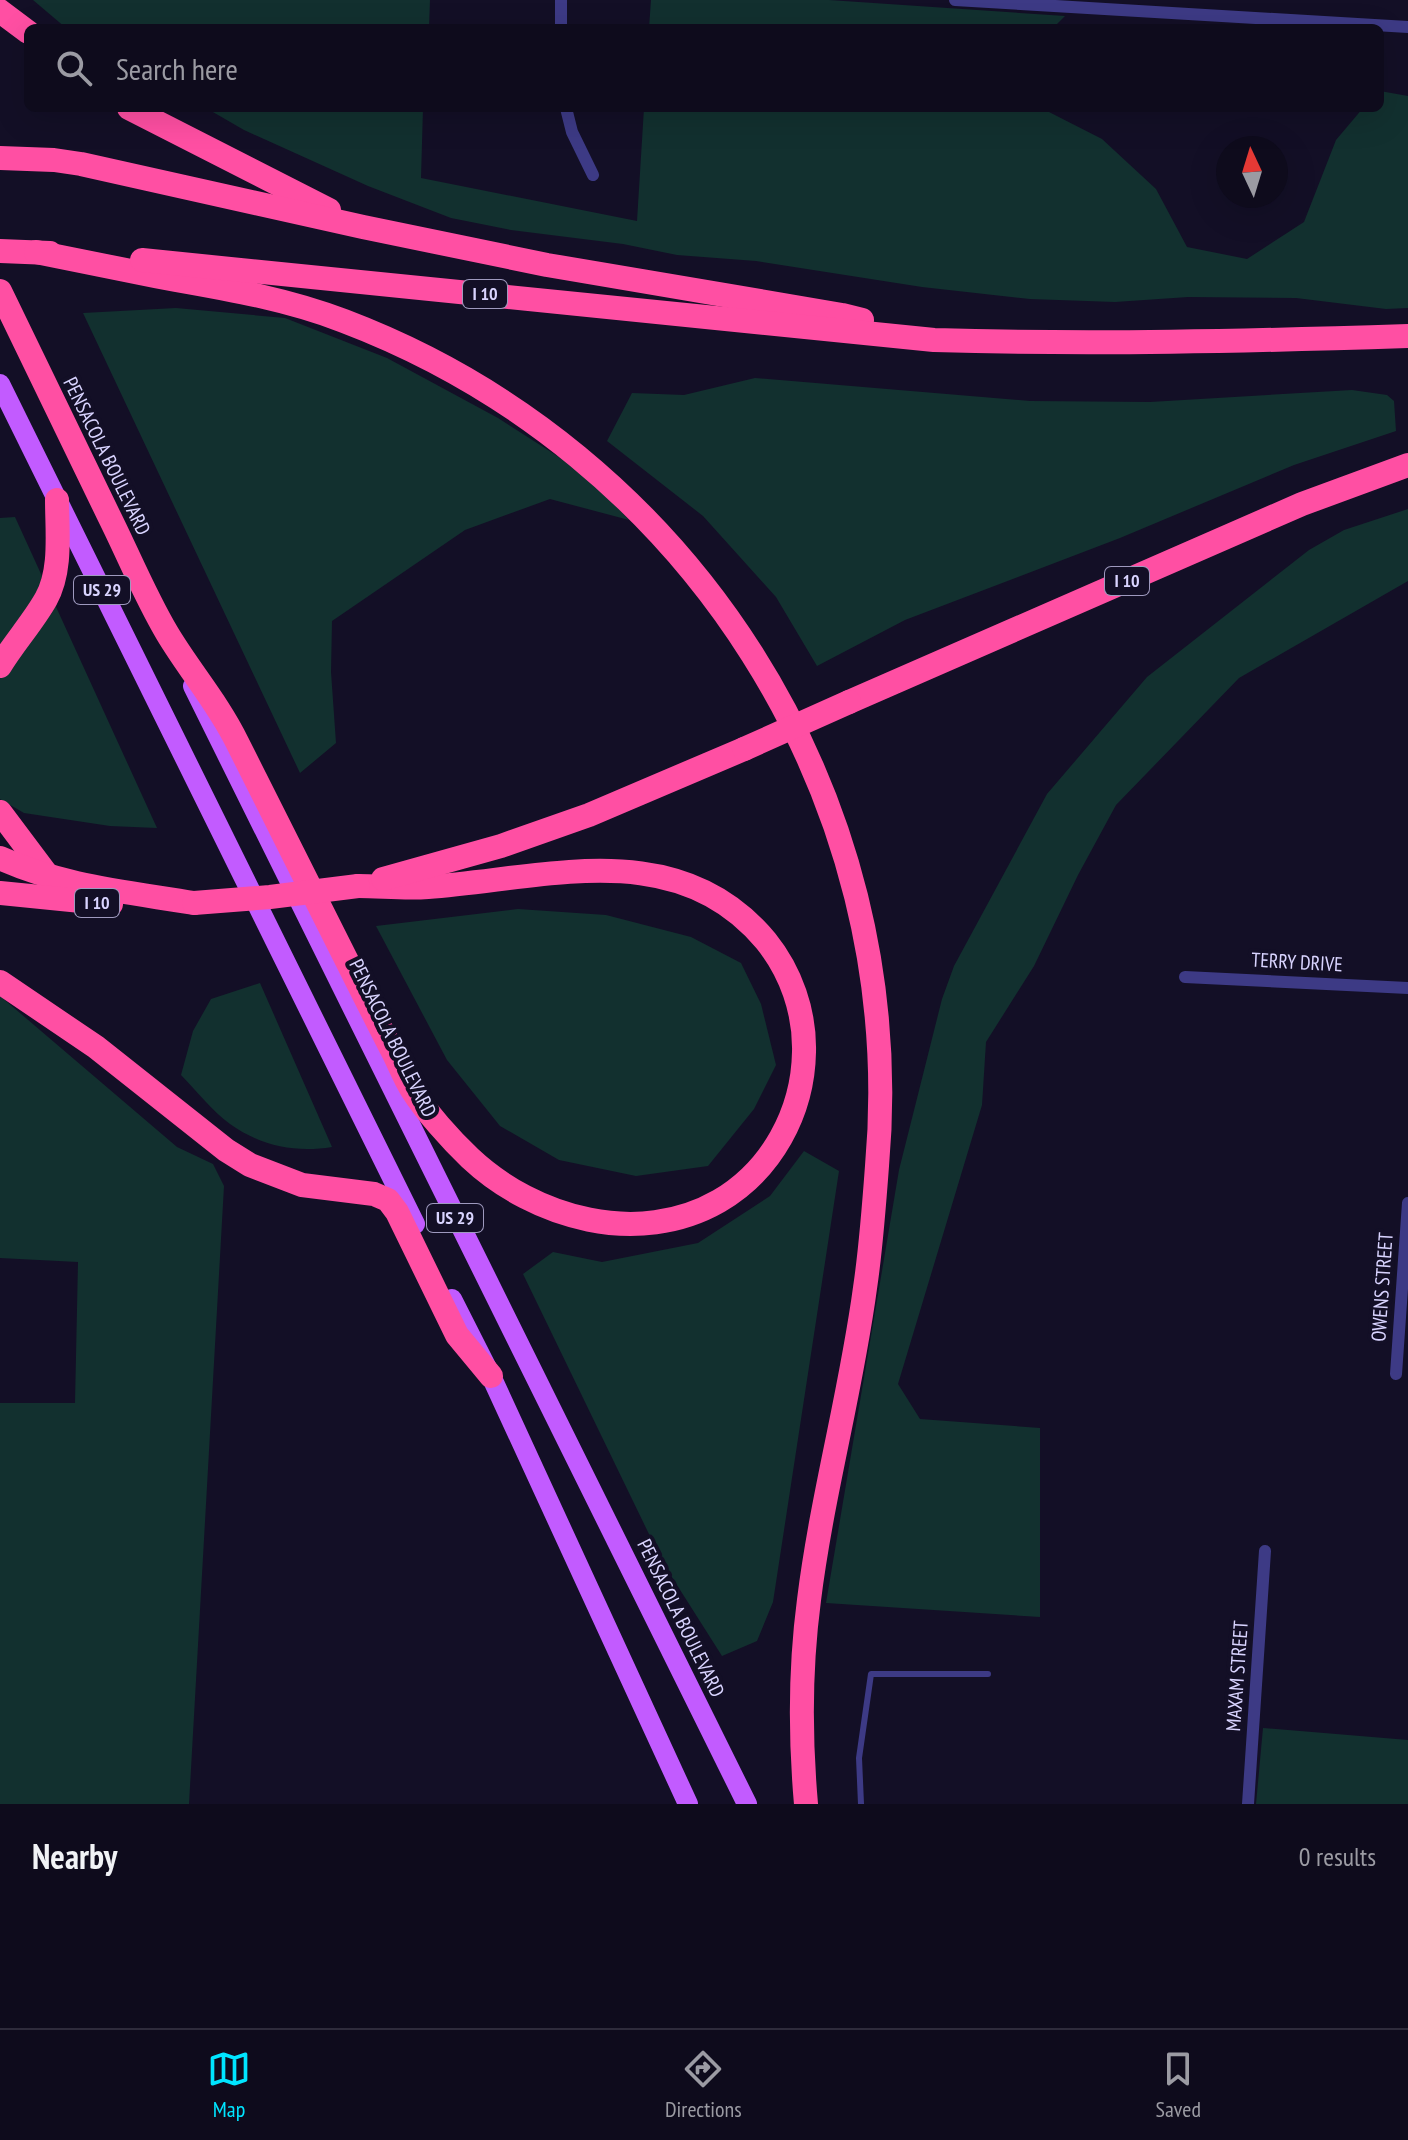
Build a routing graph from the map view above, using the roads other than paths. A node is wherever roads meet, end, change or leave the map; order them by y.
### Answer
1 (561, 0) edge
2 (955, 0) edge
3 (1003, 2) edge
4 (0, 11) edge
5 (561, 24) edge
6 (1359, 24) edge
7 (1384, 26) edge
8 (1408, 27) edge
9 (24, 29) edge
10 (137, 112) edge
11 (567, 112) edge
12 (0, 158) edge
13 (593, 175) dead end
14 (363, 227) junction
15 (0, 251) edge
16 (36, 252) junction
17 (0, 291) edge
18 (1408, 336) edge
19 (934, 340) junction
20 (0, 384) edge
21 (1408, 465) edge
22 (57, 500) junction
23 (165, 630) junction
24 (0, 666) edge
25 (0, 812) edge
26 (0, 858) edge
27 (48, 876) junction
28 (358, 886) junction
29 (0, 893) edge
30 (194, 903) junction
31 (1185, 977) dead end
32 (0, 982) edge
33 (1408, 988) edge
34 (1408, 1203) edge
35 (1396, 1374) dead end
36 (491, 1376) junction
37 (1265, 1551) dead end
38 (988, 1674) dead end
39 (688, 1804) edge
40 (747, 1804) edge
41 (806, 1804) edge
42 (861, 1804) edge
43 (1248, 1804) edge

1 - 5 street
2 - 3 street
3 - 6 street
4 - 9 highway
7 - 8 street
10 - 14 highway
11 - 13 street
12 - 14 highway
14 - 19 highway
15 - 16 highway, I 10
16 - 19 highway, I 10
16 - 41 highway
17 - 23 highway, PENSACOLA BOULEVARD / US 29
18 - 19 highway, I 10
20 - 22 main road, US 29
21 - 28 highway, I 10, bridge
22 - 24 highway
22 - 36 main road, US 29
23 - 28 highway
23 - 40 main road, PENSACOLA BOULEVARD / US 29
25 - 27 highway
26 - 27 highway
27 - 30 highway
28 - 30 highway, I 10, bridge
29 - 30 highway, I 10
31 - 33 street, TERRY DRIVE
32 - 36 highway
34 - 35 street, OWENS STREET
36 - 39 main road, US 29
37 - 43 street, MAXAM STREET
38 - 42 lane

